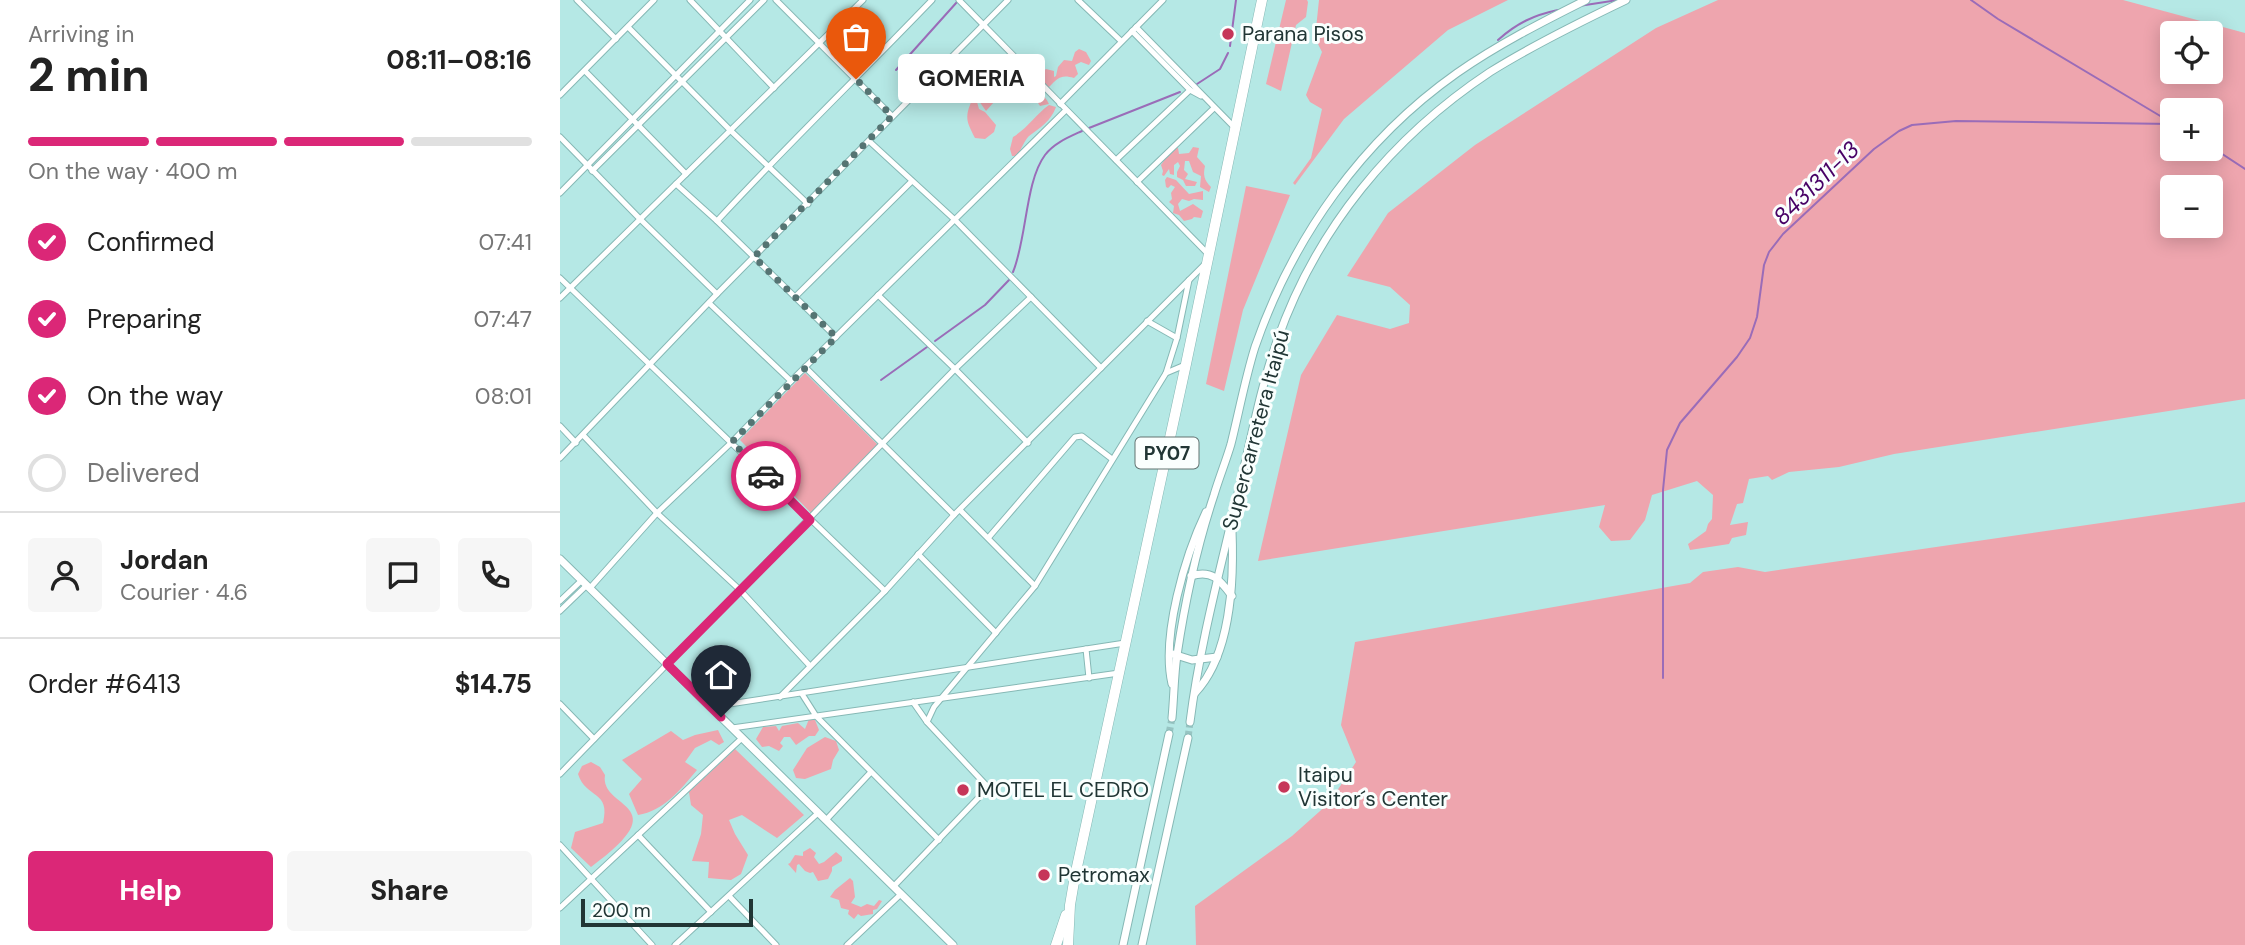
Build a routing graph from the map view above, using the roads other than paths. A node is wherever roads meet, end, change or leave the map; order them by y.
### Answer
1 (577, 0) edge
2 (654, 0) edge
3 (690, 0) edge
4 (750, 0) edge
5 (764, 0) edge
6 (776, 0) edge
7 (863, 0) edge
8 (932, 0) edge
9 (959, 0) edge
10 (1008, 0) edge
11 (1078, 0) edge
12 (1163, 0) edge
13 (1262, 0) edge
14 (1586, 0) edge
15 (1626, 0) edge
16 (984, 25) junction
17 (628, 27) junction
18 (1134, 29) junction
19 (719, 30) junction
20 (727, 38) junction
21 (617, 39) junction
22 (1121, 41) junction
23 (819, 43) junction
24 (585, 71) junction
25 (676, 75) junction
26 (856, 79) junction
27 (682, 82) junction
28 (774, 88) junction
29 (1190, 90) junction
30 (560, 95) edge
31 (1201, 96) junction
32 (1059, 104) junction
33 (1214, 108) junction
34 (1066, 110) junction
35 (892, 116) junction
36 (631, 119) junction
37 (638, 126) junction
38 (1236, 129) junction
39 (730, 130) junction
40 (560, 137) edge
41 (869, 141) junction
42 (1116, 160) junction
43 (586, 164) junction
44 (768, 166) junction
45 (592, 171) junction
46 (686, 174) junction
47 (912, 181) junction
48 (1137, 182) junction
49 (676, 184) junction
50 (560, 193) edge
51 (807, 204) junction
52 (640, 219) junction
53 (955, 220) junction
54 (717, 221) junction
55 (754, 257) junction
56 (1208, 258) junction
57 (560, 278) edge
58 (1189, 280) junction
59 (570, 288) junction
60 (718, 294) junction
61 (878, 295) junction
62 (795, 297) junction
63 (1031, 297) junction
64 (560, 298) edge
65 (709, 303) junction
66 (1147, 321) junction
67 (836, 337) junction
68 (1177, 338) junction
69 (649, 364) junction
70 (1186, 364) junction
71 (805, 368) junction
72 (1101, 368) junction
73 (955, 369) junction
74 (1166, 373) junction
75 (791, 381) junction
76 (560, 426) edge
77 (583, 435) junction
78 (732, 442) junction
79 (576, 443) junction
80 (1028, 443) junction
81 (883, 445) junction
82 (560, 458) edge
83 (1112, 460) junction
84 (1213, 496) junction
85 (957, 512) junction
86 (657, 513) junction
87 (810, 520) junction
88 (1232, 522) junction
89 (989, 537) junction
90 (918, 554) junction
91 (560, 559) edge
92 (1194, 575) junction
93 (1218, 577) junction
94 (1181, 582) junction
95 (586, 584) junction
96 (1035, 586) junction
97 (740, 590) junction
98 (885, 591) junction
99 (1232, 596) junction
100 (560, 601) edge
101 (560, 611) edge
102 (996, 633) junction
103 (1125, 643) junction
104 (1086, 649) junction
105 (1173, 654) junction
106 (1217, 657) junction
107 (1199, 659) junction
108 (667, 664) junction
109 (810, 666) junction
110 (964, 669) junction
111 (1119, 673) junction
112 (1089, 678) junction
113 (802, 694) junction
114 (1195, 694) junction
115 (780, 697) junction
116 (943, 698) junction
117 (913, 702) junction
118 (560, 704) edge
119 (710, 707) junction
120 (817, 716) junction
121 (1172, 718) tunnel mouth
122 (927, 722) junction
123 (1190, 722) tunnel mouth
124 (732, 728) junction
125 (1169, 734) tunnel mouth
126 (742, 738) junction
127 (1188, 738) tunnel mouth
128 (594, 739) junction
129 (871, 772) junction
130 (560, 774) edge
131 (818, 813) junction
132 (826, 820) junction
133 (638, 835) junction
134 (939, 840) junction
135 (560, 845) edge
136 (591, 880) junction
137 (894, 886) junction
138 (901, 894) junction
139 (729, 896) junction
140 (1070, 905) junction
141 (560, 908) edge
142 (711, 912) junction
143 (853, 939) junction
144 (652, 945) edge
145 (675, 945) edge
146 (776, 945) edge
147 (847, 945) edge
148 (859, 945) edge
149 (953, 945) edge
150 (1056, 945) edge
151 (1068, 945) edge
152 (1123, 945) edge
153 (1142, 945) edge

1 - 21 street
2 - 17 street
3 - 19 street
4 - 19 street
5 - 20 street
6 - 23 street
7 - 23 street
8 - 26 street
9 - 16 street
10 - 16 street
11 - 22 street
12 - 18 street
13 - 38 highway, PY07
14 - 84 street, Supercarretera Itaipú
15 - 88 street, Supercarretera Itaipú
16 - 32 street
16 - 35 street
17 - 21 street
17 - 25 street
18 - 22 street
18 - 29 street
18 - 31 street
19 - 20 street
19 - 25 street
20 - 27 street
20 - 28 street
21 - 24 street
22 - 32 street
23 - 26 street
23 - 28 street
24 - 30 street
24 - 36 street
25 - 27 street
25 - 36 street
26 - 35 street
26 - 44 street
27 - 37 street
27 - 39 street
28 - 39 street
29 - 31 street
29 - 42 street
31 - 33 street
32 - 34 street
33 - 38 street
33 - 48 street
34 - 42 street
34 - 53 street
35 - 41 street
36 - 37 street
36 - 43 street
37 - 45 street
37 - 46 street
38 - 56 highway, PY07
39 - 44 street
39 - 46 street
40 - 43 street
41 - 47 street
41 - 51 street
42 - 48 street
43 - 45 street
43 - 50 street
44 - 51 street
44 - 54 street
45 - 52 street
46 - 49 street
47 - 53 street
47 - 62 street
48 - 56 street
49 - 52 street
49 - 54 street
51 - 55 street
52 - 59 street
52 - 60 street
53 - 61 street
53 - 63 street
54 - 55 street
55 - 60 street
55 - 62 street
56 - 58 street
56 - 70 highway, PY07
57 - 59 street
58 - 66 street
58 - 68 street
59 - 64 street
59 - 69 street
60 - 65 street
61 - 67 street
61 - 73 street
62 - 67 street
63 - 72 street
63 - 73 street
65 - 69 street
65 - 75 street
66 - 68 street
66 - 72 street
67 - 71 street
68 - 74 street
69 - 77 street
69 - 78 street
70 - 74 street
70 - 103 highway, PY07
71 - 75 street
71 - 81 street
72 - 80 street
73 - 80 street
73 - 81 street
74 - 83 street
75 - 78 street
76 - 79 street
77 - 79 street
77 - 86 street
78 - 86 street
78 - 87 street
79 - 82 street
80 - 85 street
81 - 85 street
81 - 87 street
83 - 89 street
83 - 96 street
84 - 92 street, Supercarretera Itaipú
84 - 94 street
85 - 89 street
85 - 90 street
86 - 95 street
86 - 97 street
87 - 97 street
87 - 98 street
88 - 93 street, Supercarretera Itaipú
88 - 99 street
89 - 96 street
90 - 98 street
90 - 102 street
91 - 95 street
92 - 93 street
92 - 94 street
92 - 105 street, Supercarretera Itaipú
93 - 99 street
93 - 107 street, Supercarretera Itaipú
94 - 105 street
95 - 100 street
95 - 101 street
95 - 108 street
96 - 102 street
97 - 108 street
97 - 109 street
98 - 109 street
99 - 106 street
102 - 110 street
103 - 104 street
103 - 111 highway, PY07
104 - 110 street
104 - 112 street
105 - 107 street
105 - 121 street
106 - 107 street
106 - 114 street
107 - 114 street, Supercarretera Itaipú
108 - 119 street
108 - 128 street
109 - 115 street
110 - 113 street
110 - 116 street
111 - 112 street
111 - 140 highway, PY07
112 - 116 street
113 - 115 street
113 - 120 street
114 - 123 street, Supercarretera Itaipú
115 - 119 street
116 - 117 street
116 - 122 street
117 - 120 street
117 - 122 street
118 - 128 street
119 - 124 street
120 - 124 street
120 - 129 street
122 - 134 street
124 - 126 street
125 - 152 street
126 - 131 street
126 - 133 street
127 - 153 street
128 - 130 street
129 - 132 street
129 - 134 street
131 - 132 street
131 - 139 street
132 - 137 street
133 - 136 street
133 - 142 street
134 - 137 street
135 - 136 street
136 - 141 street
136 - 144 street
137 - 138 street
138 - 143 street
138 - 149 street
139 - 142 street
139 - 146 street
140 - 150 highway
140 - 151 highway, PY07
142 - 145 street
143 - 147 street
143 - 148 street

